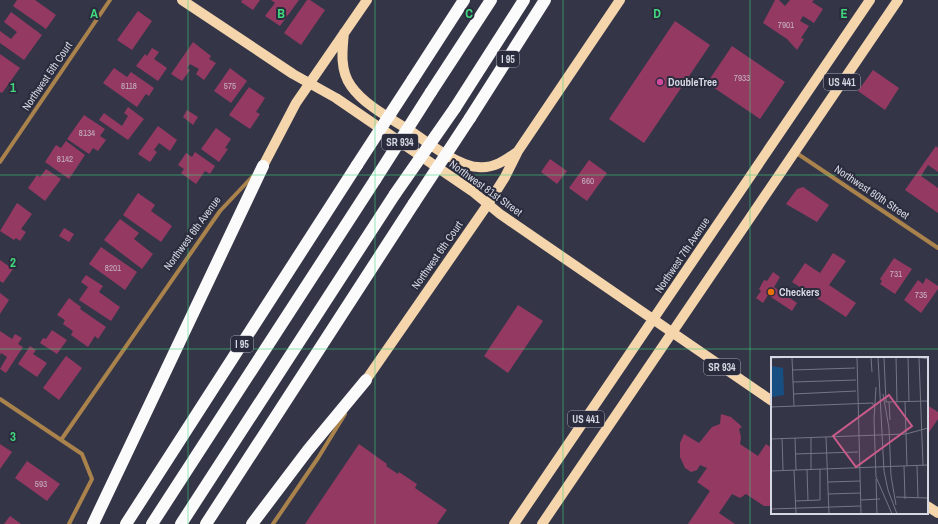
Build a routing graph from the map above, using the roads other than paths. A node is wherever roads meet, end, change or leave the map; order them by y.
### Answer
1 (110, 0) edge
2 (182, 0) edge
3 (367, 0) edge
4 (464, 0) edge
5 (491, 0) edge
6 (524, 0) edge
7 (546, 0) edge
8 (620, 0) edge
9 (870, 0) edge
10 (898, 0) edge
11 (344, 33) junction
12 (309, 83) junction
13 (518, 151) junction
14 (795, 152) junction
15 (0, 162) edge
16 (262, 166) junction
17 (488, 204) junction
18 (938, 248) edge
19 (653, 318) junction
20 (673, 332) junction
21 (366, 380) junction
22 (0, 399) edge
23 (771, 400) edge
24 (61, 440) junction
25 (928, 507) edge
26 (938, 513) edge
27 (69, 524) edge
28 (93, 524) edge
29 (126, 524) edge
30 (152, 524) edge
31 (181, 524) edge
32 (206, 524) edge
33 (252, 524) edge
34 (273, 524) edge
35 (514, 524) edge
36 (542, 524) edge

1 - 15 street, Northwest 5th Court
2 - 12 main road, Northwest 81st Street / SR 934
3 - 11 main road, Northwest 6th Avenue
4 - 29 highway, I 95, bridge
5 - 30 highway, bridge
6 - 31 highway, bridge
7 - 32 highway, I 95, bridge
8 - 13 main road, Northwest 6th Court
9 - 19 main road, Northwest 7th Avenue / US 441
10 - 14 main road, US 441
11 - 12 main road, Northwest 6th Avenue
11 - 13 main road
12 - 16 main road, Northwest 6th Avenue
12 - 17 main road, Northwest 81st Street / SR 934
13 - 17 main road, Northwest 6th Court
14 - 18 street, Northwest 80th Street
14 - 20 main road, US 441
16 - 24 street, Northwest 6th Avenue
16 - 28 highway
17 - 19 main road, Northwest 81st Street / SR 934
17 - 21 main road, Northwest 6th Court
19 - 20 main road, Northwest 81st Street / SR 934
19 - 35 main road, Northwest 7th Avenue / US 441
20 - 23 main road, Northwest 81st Street / SR 934
20 - 36 main road, US 441
21 - 33 highway
21 - 34 street, Northwest 6th Court
22 - 24 street
24 - 27 street
25 - 26 main road

